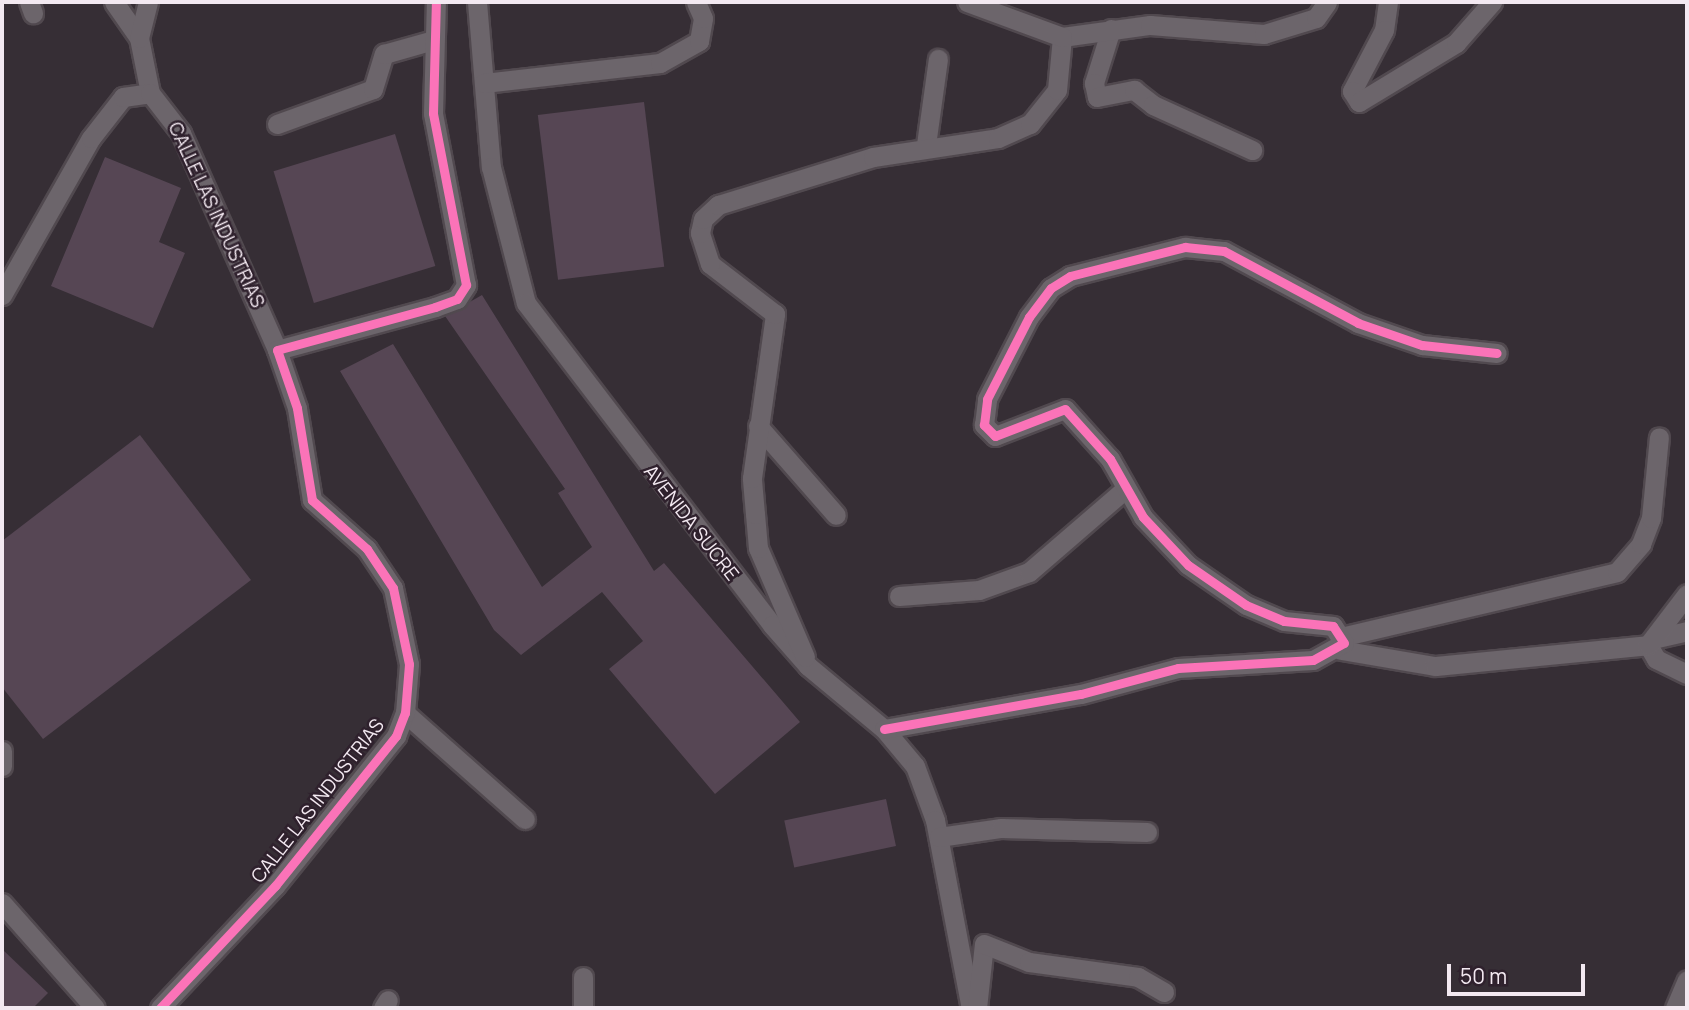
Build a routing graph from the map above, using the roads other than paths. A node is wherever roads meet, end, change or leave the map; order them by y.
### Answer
1 (114, 2) edge
2 (148, 2) edge
3 (436, 2) edge
4 (477, 2) edge
5 (696, 2) edge
6 (967, 2) edge
7 (1327, 2) edge
8 (1388, 2) edge
9 (1492, 2) edge
10 (1111, 29) junction
11 (1062, 37) junction
12 (139, 38) junction
13 (433, 40) junction
14 (938, 59) dead end
15 (484, 83) junction
16 (150, 93) junction
17 (277, 124) dead end
18 (926, 145) junction
19 (1252, 149) dead end
20 (2, 295) edge
21 (277, 350) junction
22 (1497, 353) dead end
23 (758, 426) junction
24 (1659, 437) dead end
25 (1124, 490) junction
26 (836, 515) dead end
27 (1687, 594) edge
28 (899, 596) dead end
29 (1687, 631) edge
30 (1650, 642) junction
31 (1343, 643) junction
32 (808, 666) junction
33 (1687, 674) edge
34 (405, 713) junction
35 (884, 729) junction
36 (2, 751) edge
37 (2, 766) edge
38 (525, 819) dead end
39 (1147, 832) dead end
40 (939, 837) junction
41 (2, 903) edge
42 (583, 977) dead end
43 (1687, 980) edge
44 (1164, 992) dead end
45 (95, 1008) edge
46 (160, 1008) edge
47 (583, 1008) edge
48 (971, 1008) edge
49 (977, 1008) edge
50 (1675, 1008) edge

1 - 12 street
2 - 12 street
3 - 13 street
4 - 15 street, AVENIDA SUCRE
5 - 15 street
6 - 11 street
7 - 10 street
8 - 9 street
10 - 11 street
10 - 19 street
11 - 18 street
12 - 16 street
13 - 17 street
13 - 21 street
14 - 18 street
15 - 32 street, AVENIDA SUCRE
16 - 20 street
16 - 21 street, CALLE LAS INDUSTRIAS
18 - 23 street
21 - 34 street, CALLE LAS INDUSTRIAS
22 - 25 street
23 - 26 street
23 - 32 street
24 - 31 street
25 - 28 street
25 - 31 street
27 - 30 street
29 - 30 street
30 - 31 street
30 - 33 street
31 - 35 street
32 - 35 street, AVENIDA SUCRE
34 - 38 street
34 - 46 street, CALLE LAS INDUSTRIAS
35 - 40 street, AVENIDA SUCRE
36 - 37 street
39 - 40 street
40 - 48 street, AVENIDA SUCRE
41 - 45 street
42 - 47 street
43 - 50 street
44 - 49 street

